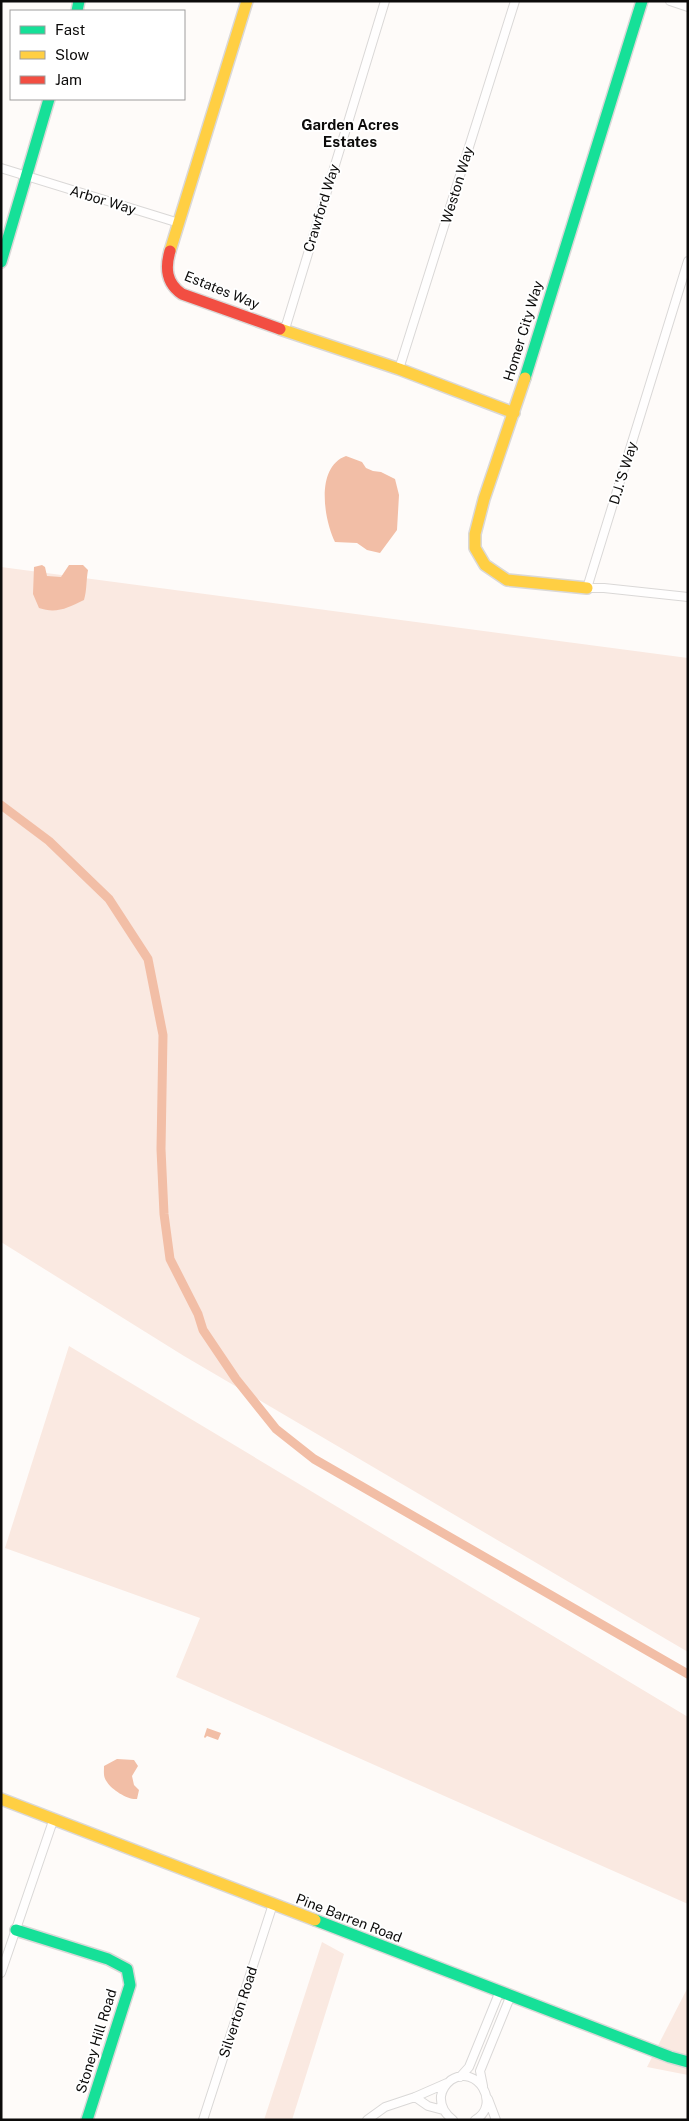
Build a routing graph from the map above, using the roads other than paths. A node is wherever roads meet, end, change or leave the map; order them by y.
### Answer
1 (247, 1) edge
2 (385, 1) edge
3 (515, 1) edge
4 (642, 1) edge
5 (670, 1) edge
6 (688, 7) edge
7 (49, 100) edge
8 (1, 168) edge
9 (26, 177) junction
10 (179, 223) junction
11 (688, 261) edge
12 (1, 262) edge
13 (285, 329) junction
14 (399, 368) junction
15 (514, 413) junction
16 (587, 588) junction
17 (688, 596) edge
18 (1, 1798) edge
19 (54, 1818) junction
20 (273, 1904) junction
21 (16, 1930) junction
22 (1, 1973) edge
23 (500, 1991) junction
24 (511, 1995) junction
25 (688, 2062) edge
26 (460, 2077) junction
27 (449, 2082) junction
28 (483, 2086) junction
29 (416, 2097) junction
30 (487, 2097) junction
31 (443, 2110) junction
32 (87, 2120) edge
33 (203, 2120) edge
34 (368, 2120) edge
35 (453, 2120) edge
36 (475, 2120) edge
37 (496, 2120) edge

1 - 10 street, Estates Way
2 - 13 street, Crawford Way
3 - 14 street, Weston Way
4 - 15 street, Homer City Way
5 - 6 street
7 - 9 street
8 - 9 street, Arbor Way
9 - 10 street, Arbor Way
9 - 12 street
10 - 13 street, Estates Way
11 - 16 street, D.J.'S Way
13 - 14 street, Estates Way
14 - 15 street, Estates Way
15 - 16 street, Homer City Way
16 - 17 street
18 - 19 street, Pine Barren Road
19 - 20 street, Pine Barren Road
19 - 21 street
20 - 23 street, Pine Barren Road
20 - 33 street, Silverton Road
21 - 22 street
21 - 32 street, Stoney Hill Road
23 - 24 street, Pine Barren Road
23 - 26 street
24 - 25 street, Pine Barren Road
24 - 28 street
26 - 27 street
26 - 28 street
27 - 29 street
27 - 31 street
28 - 30 street
29 - 31 street
29 - 34 street
30 - 36 street
30 - 37 street
31 - 35 street

